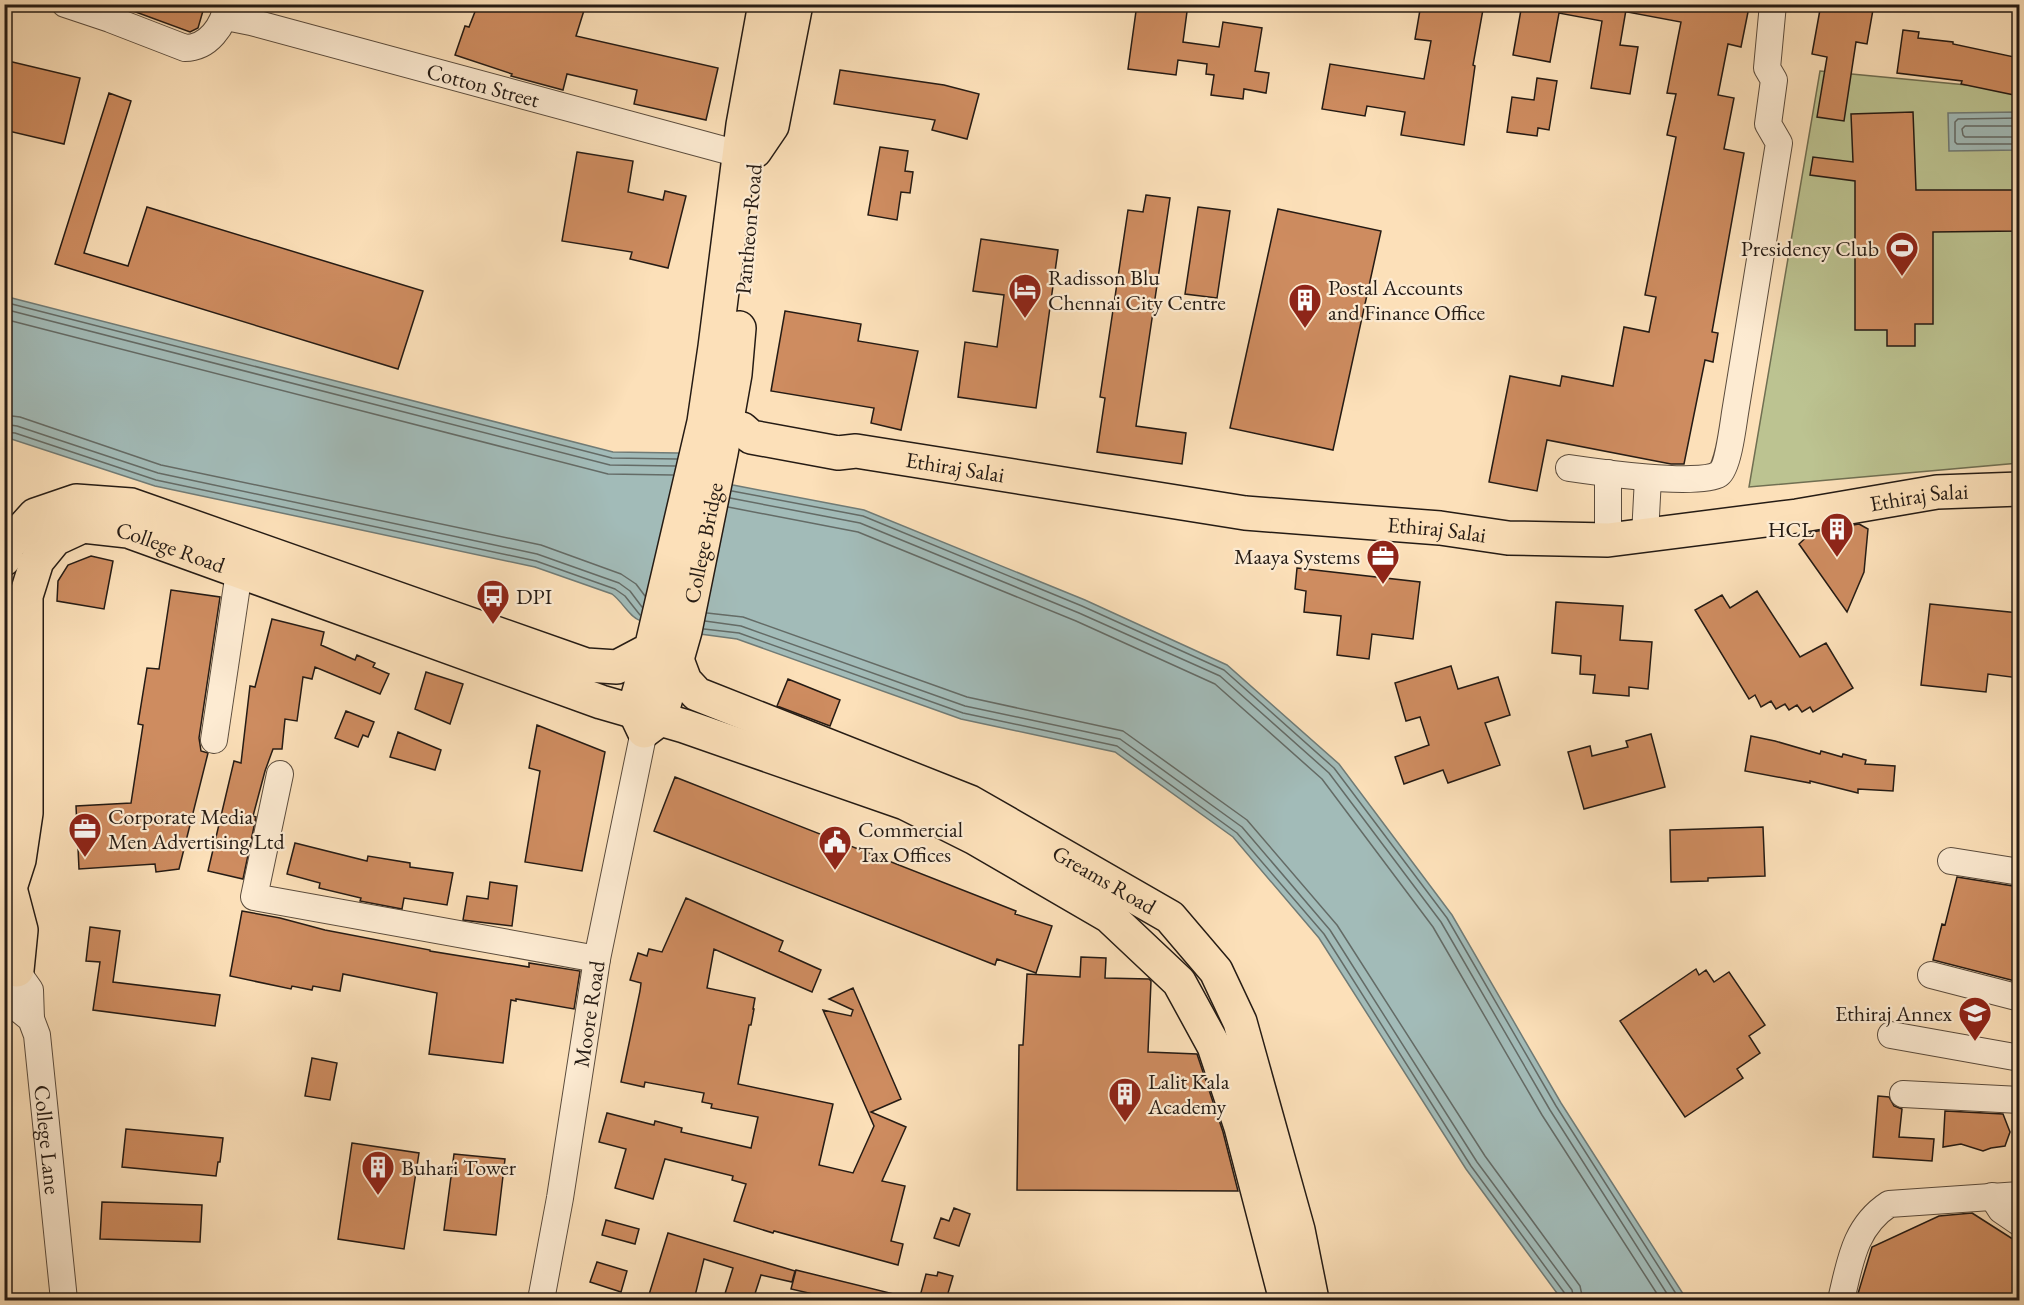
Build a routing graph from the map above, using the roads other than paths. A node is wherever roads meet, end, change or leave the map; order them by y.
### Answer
1 (65, 4) edge
2 (753, 4) edge
3 (765, 4) edge
4 (779, 4) edge
5 (796, 4) edge
6 (1773, 4) edge
7 (226, 11) edge
8 (112, 12) edge
9 (747, 141) junction
10 (735, 374) junction
11 (727, 434) junction
12 (1569, 468) dead end
13 (1608, 473) junction
14 (1648, 478) junction
15 (2019, 489) edge
16 (1645, 535) junction
17 (1608, 540) junction
18 (4, 559) edge
19 (239, 572) junction
20 (667, 641) junction
21 (646, 720) junction
22 (214, 740) dead end
23 (280, 774) dead end
24 (1951, 861) dead end
25 (2019, 872) edge
26 (8, 894) edge
27 (597, 959) junction
28 (9, 973) edge
29 (1931, 975) dead end
30 (2019, 998) edge
31 (1892, 1035) dead end
32 (2019, 1058) edge
33 (1903, 1094) dead end
34 (2019, 1100) edge
35 (2019, 1195) edge
36 (1992, 1196) junction
37 (2019, 1224) edge
38 (64, 1300) edge
39 (541, 1300) edge
40 (1286, 1300) edge
41 (1312, 1300) edge
42 (1841, 1300) edge

1 - 8 street, Cotton Street
2 - 9 main road
3 - 9 main road
4 - 9 main road, Pantheon Road
5 - 9 main road
6 - 14 street
7 - 8 street, Cotton Street
7 - 9 street, Cotton Street
9 - 10 main road, Pantheon Road
9 - 11 main road
10 - 11 main road, Pantheon Road
10 - 11 main road
11 - 17 main road, Ethiraj Salai
11 - 20 main road, College Bridge
12 - 13 street
13 - 14 street
13 - 17 street
14 - 16 street
15 - 16 main road, Ethiraj Salai
16 - 17 main road, Ethiraj Salai
18 - 20 main road, College Road
19 - 21 main road, College Road
19 - 22 street
19 - 26 main road, College Road
20 - 21 main road, College Bridge
20 - 41 main road, Greams Road
21 - 27 street, Moore Road
21 - 40 main road, Greams Road
23 - 27 street
24 - 25 street
26 - 28 main road
27 - 39 street, Moore Road
28 - 38 street, College Lane
29 - 30 street
31 - 32 street
33 - 34 street
35 - 36 street
36 - 37 street
36 - 42 street

